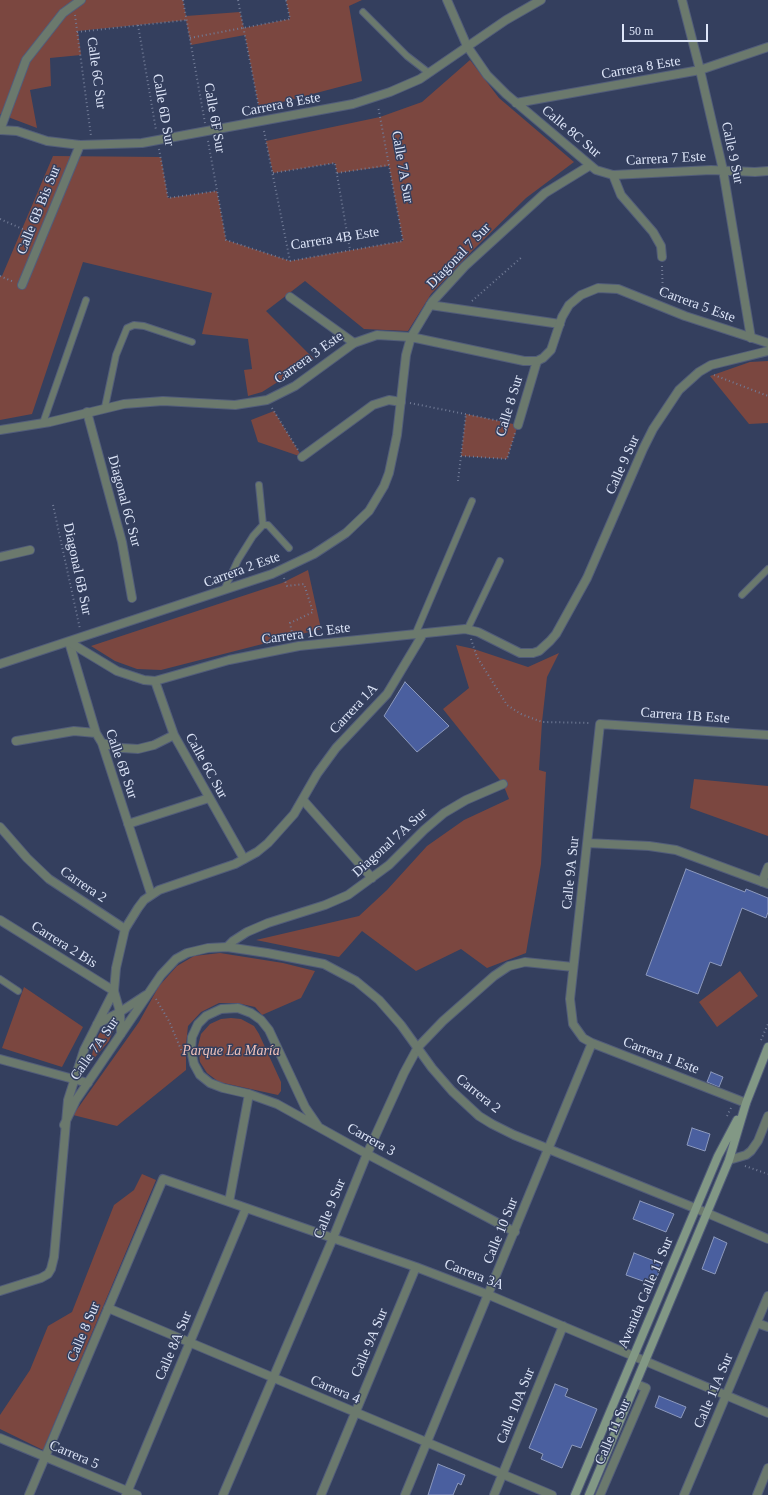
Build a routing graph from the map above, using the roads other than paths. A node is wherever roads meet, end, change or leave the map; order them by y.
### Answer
1 (447, 0) edge
2 (541, 0) edge
3 (682, 0) edge
4 (78, 2) edge
5 (363, 12) dead end
6 (467, 46) junction
7 (768, 47) edge
8 (700, 70) junction
9 (429, 73) junction
10 (516, 103) junction
11 (0, 130) edge
12 (80, 145) junction
13 (589, 166) junction
14 (723, 170) junction
15 (768, 171) edge
16 (613, 174) junction
17 (662, 256) road end
18 (22, 285) road end
19 (290, 297) dead end
20 (86, 300) dead end
21 (430, 305) junction
22 (560, 324) junction
23 (411, 338) junction
24 (751, 338) junction
25 (192, 342) dead end
26 (354, 343) junction
27 (768, 343) edge
28 (768, 351) edge
29 (537, 361) junction
30 (401, 402) junction
31 (105, 407) junction
32 (87, 412) junction
33 (43, 423) junction
34 (518, 425) road end
35 (0, 430) edge
36 (302, 457) road end
37 (259, 485) dead end
38 (472, 501) dead end
39 (263, 525) junction
40 (289, 548) dead end
41 (30, 550) dead end
42 (0, 557) edge
43 (500, 561) dead end
44 (768, 569) edge
45 (224, 590) junction
46 (742, 595) dead end
47 (132, 598) dead end
48 (468, 630) junction
49 (419, 635) junction
50 (550, 641) joint
51 (69, 642) junction
52 (0, 664) edge
53 (155, 681) junction
54 (600, 724) joint
55 (96, 733) junction
56 (174, 735) junction
57 (768, 735) edge
58 (16, 741) dead end
59 (102, 743) junction
60 (503, 784) dead end
61 (209, 798) junction
62 (302, 800) junction
63 (128, 824) junction
64 (0, 827) edge
65 (587, 843) junction
66 (244, 859) junction
67 (768, 867) edge
68 (372, 878) junction
69 (765, 883) edge
70 (151, 894) junction
71 (0, 920) edge
72 (125, 929) junction
73 (227, 947) junction
74 (574, 967) junction
75 (0, 979) edge
76 (18, 991) dead end
77 (114, 991) junction
78 (151, 991) junction
79 (120, 1012) junction
80 (97, 1024) junction
81 (573, 1024) joint
82 (121, 1035) junction
83 (592, 1043) junction
84 (418, 1047) junction
85 (768, 1047) edge
86 (0, 1058) edge
87 (74, 1079) junction
88 (88, 1082) junction
89 (249, 1094) junction
90 (746, 1103) junction
91 (768, 1116) edge
92 (64, 1125) junction
93 (318, 1126) junction
94 (549, 1149) junction
95 (366, 1154) junction
96 (729, 1160) junction
97 (163, 1179) joint
98 (230, 1202) junction
99 (246, 1208) junction
100 (696, 1208) junction
101 (707, 1213) junction
102 (515, 1232) junction
103 (333, 1238) junction
104 (768, 1239) edge
105 (416, 1267) junction
106 (0, 1291) edge
107 (489, 1295) junction
108 (768, 1296) edge
109 (108, 1308) junction
110 (757, 1323) junction
111 (563, 1326) junction
112 (768, 1327) edge
113 (190, 1342) junction
114 (634, 1356) junction
115 (645, 1361) junction
116 (274, 1378) junction
117 (636, 1384) junction
118 (726, 1395) junction
119 (355, 1412) junction
120 (768, 1413) edge
121 (0, 1438) edge
122 (427, 1442) junction
123 (45, 1457) junction
124 (768, 1468) edge
125 (503, 1474) junction
126 (127, 1493) edge
127 (29, 1495) edge
128 (137, 1495) edge
129 (223, 1495) edge
130 (321, 1495) edge
131 (405, 1495) edge
132 (494, 1495) edge
133 (552, 1495) edge
134 (575, 1495) edge
135 (589, 1495) edge
136 (600, 1495) edge
137 (684, 1495) edge
138 (757, 1495) edge

1 - 6 street, Calle 8C Sur
2 - 6 street, Carrera 8 Este
3 - 8 street, Calle 9 Sur
4 - 11 street
5 - 9 lane
6 - 9 street, Carrera 8 Este
6 - 10 street, Calle 8C Sur
7 - 8 street, Carrera 8 Este
8 - 10 street, Carrera 8 Este
8 - 14 street, Calle 9 Sur
9 - 12 street, Carrera 8 Este
10 - 13 street, Calle 8C Sur
11 - 12 street, Carrera 8 Este
12 - 18 street, Calle 6B Bis Sur
13 - 16 street, Calle 8C Sur
13 - 21 street, Diagonal 7 Sur
14 - 15 street, Carrera 7 Este
14 - 16 street, Carrera 7 Este
14 - 24 street, Calle 9 Sur
16 - 17 street
19 - 26 street
20 - 33 lane
21 - 22 street
21 - 23 street, Diagonal 7 Sur
22 - 24 street, Carrera 5 Este
22 - 29 street, Carrera 5 Este
23 - 26 street, Carrera 3 Este
23 - 29 street, Carrera 3 Este
23 - 30 street, Diagonal 7 Sur
24 - 27 street, Carrera 5 Este
25 - 31 lane
26 - 31 street, Carrera 3 Este
28 - 50 street, Calle 9 Sur
29 - 34 street, Calle 8 Sur
30 - 36 street
30 - 45 street, Carrera 2 Este
31 - 32 street, Carrera 3 Este
32 - 33 street, Carrera 3 Este
32 - 47 street, Diagonal 6C Sur
33 - 35 street, Carrera 3 Este
37 - 39 lane
38 - 49 lane
39 - 40 lane
39 - 45 lane
41 - 42 street
43 - 48 lane
44 - 46 lane
45 - 51 street, Carrera 2 Este
48 - 49 street, Carrera 1C Este
48 - 50 street, Carrera 1C Este
49 - 53 street, Carrera 1C Este
49 - 62 street, Carrera 1A
51 - 52 street, Carrera 2 Este
51 - 53 street, Carrera 1C Este
51 - 55 street, Calle 6B Sur
53 - 56 street, Calle 6C Sur
54 - 57 street, Carrera 1B Este
54 - 65 street, Calle 9A Sur
55 - 58 street
55 - 59 street, Calle 6B Sur
56 - 59 street
56 - 61 street, Calle 6C Sur
59 - 63 street, Calle 6B Sur
60 - 68 street, Diagonal 7A Sur
61 - 63 street
61 - 66 street, Calle 6C Sur
62 - 66 street, Carrera 1A
62 - 68 street
63 - 70 street, Calle 6B Sur
64 - 72 street, Carrera 2
65 - 69 street
65 - 74 street, Calle 9A Sur
66 - 70 street, Carrera 1A
67 - 69 street
68 - 73 street, Diagonal 7A Sur
70 - 72 street
71 - 77 street, Carrera 2 Bis
72 - 77 street
73 - 78 street, Calle 7A Sur
73 - 84 street, Carrera 2
74 - 81 street, Calle 9A Sur
74 - 84 street, Calle 9 Sur
75 - 76 lane
77 - 79 street
77 - 80 street
78 - 79 street, Calle 7A Sur
78 - 82 street, Calle 7A Sur
79 - 80 street, Calle 7A Sur
79 - 82 street
80 - 87 street, Calle 7A Sur
81 - 83 street, Carrera 1 Este
82 - 88 street, Calle 7A Sur
83 - 90 street, Carrera 1 Este
83 - 94 street, Calle 10 Sur
84 - 94 street, Carrera 2
84 - 95 street, Calle 9 Sur
85 - 90 main road, Avenida Calle 11 Sur
86 - 87 street
87 - 88 street
87 - 92 street, Calle 7A Sur
88 - 92 street, Calle 7A Sur
89 - 93 street, Carrera 3
89 - 93 street, Carrera 3
89 - 98 street
90 - 96 main road, Avenida Calle 11 Sur
90 - 100 main road, Avenida Calle 11 Sur
91 - 96 street
92 - 106 street, Calle 7A Sur
93 - 95 street, Carrera 3
94 - 100 street, Carrera 2
94 - 102 street, Calle 10 Sur
95 - 102 street, Carrera 3
95 - 103 street, Calle 9 Sur
96 - 101 main road, Avenida Calle 11 Sur
97 - 98 street, Carrera 3A
97 - 109 street, Calle 8 Sur
98 - 99 street, Carrera 3A
99 - 103 street, Carrera 3A
99 - 113 street, Calle 8A Sur
100 - 101 street, Carrera 2
100 - 114 main road, Avenida Calle 11 Sur
101 - 104 street, Carrera 2
101 - 115 main road, Avenida Calle 11 Sur
102 - 107 street, Calle 10 Sur
103 - 105 street, Carrera 3A
103 - 116 street, Calle 9 Sur
105 - 107 street, Carrera 3A
105 - 119 street, Calle 9A Sur
107 - 111 street, Carrera 3A
107 - 122 street, Calle 10 Sur
108 - 110 street, Calle 11A Sur
109 - 113 street, Carrera 4
109 - 123 street, Calle 8 Sur
110 - 112 street
110 - 118 street, Calle 11A Sur
111 - 114 street, Carrera 3A
111 - 125 street, Calle 10A Sur
113 - 116 street, Carrera 4
113 - 126 street, Calle 8A Sur
114 - 115 street, Carrera 3A
114 - 134 main road, Avenida Calle 11 Sur
115 - 117 main road, Avenida Calle 11 Sur
115 - 118 street, Carrera 3A
116 - 119 street, Carrera 4
116 - 129 street, Calle 9 Sur
117 - 135 main road, Avenida Calle 11 Sur
117 - 136 street, Calle 11 Sur
118 - 120 street, Carrera 3A
118 - 137 street, Calle 11A Sur
119 - 122 street, Carrera 4
119 - 130 street, Calle 9A Sur
121 - 123 street, Carrera 5
122 - 125 street, Carrera 4
122 - 131 street, Calle 10 Sur
123 - 126 street, Carrera 5
123 - 127 street, Calle 8 Sur
124 - 138 street
125 - 132 street, Calle 10A Sur
125 - 133 street, Carrera 4
126 - 128 street, Carrera 5

